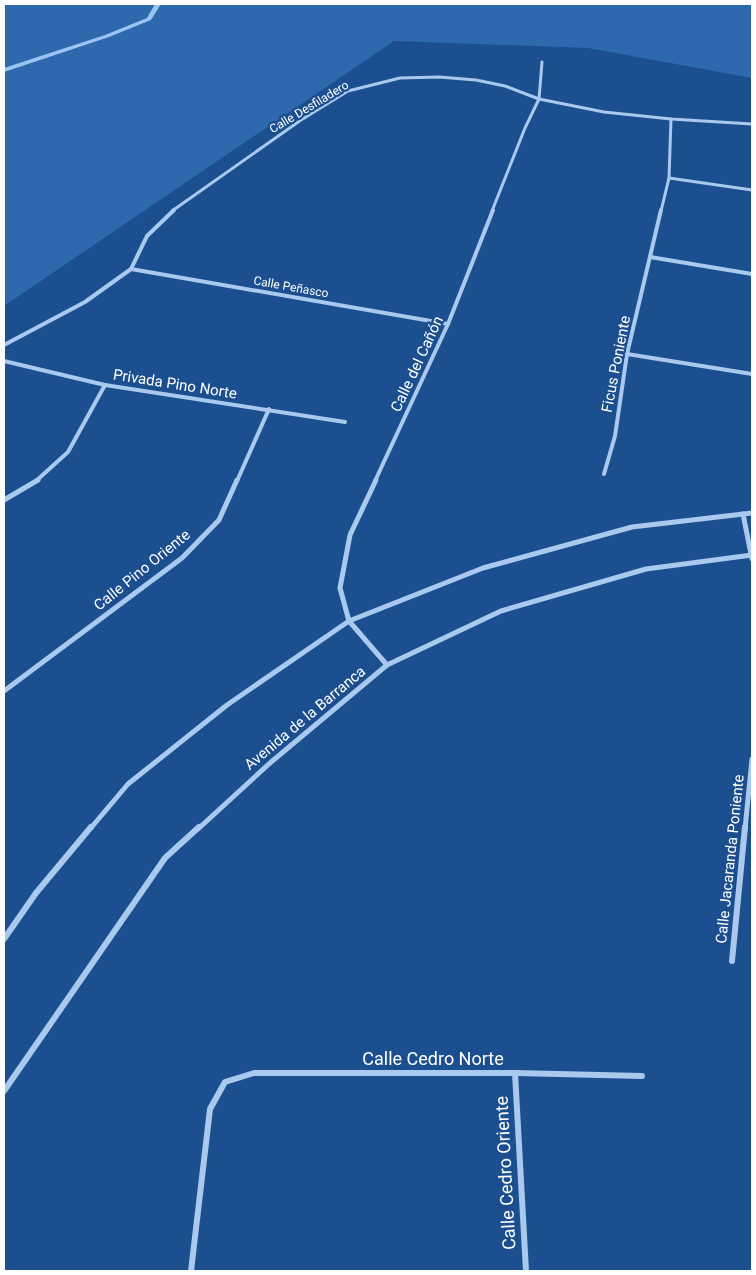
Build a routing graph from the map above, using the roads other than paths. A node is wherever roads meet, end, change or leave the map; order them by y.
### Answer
1 (542, 62) dead end
2 (539, 99) junction
3 (671, 119) junction
4 (752, 124) edge
5 (669, 178) junction
6 (752, 190) edge
7 (650, 257) junction
8 (131, 269) junction
9 (752, 274) edge
10 (448, 324) junction
11 (4, 346) edge
12 (627, 354) junction
13 (4, 362) edge
14 (752, 374) edge
15 (105, 385) junction
16 (269, 409) junction
17 (345, 422) dead end
18 (604, 474) dead end
19 (4, 500) edge
20 (743, 514) junction
21 (752, 514) edge
22 (752, 557) edge
23 (349, 621) junction
24 (387, 665) junction
25 (4, 691) edge
26 (752, 759) edge
27 (744, 840) junction
28 (752, 842) edge
29 (4, 939) edge
30 (732, 960) dead end
31 (515, 1073) junction
32 (642, 1076) dead end
33 (4, 1091) edge
34 (191, 1271) edge
35 (526, 1271) edge

1 - 2 street, Calle del Cañón
2 - 3 street, Calle Desfiladero
2 - 8 street, Calle Desfiladero
2 - 10 street, Calle del Cañón
3 - 4 street, Calle Desfiladero
3 - 5 street, Ficus Poniente
5 - 6 street
5 - 7 street, Ficus Poniente
7 - 9 street
7 - 12 street, Ficus Poniente
8 - 10 street, Calle Peñasco
8 - 11 street, Calle Desfiladero
10 - 23 street, Calle del Cañón
12 - 14 street
12 - 18 street, Ficus Poniente
13 - 15 street, Privada Pino Norte
15 - 16 street, Privada Pino Norte
15 - 19 street
16 - 17 street, Privada Pino Norte
16 - 25 street, Calle Pino Oriente
20 - 21 street
20 - 22 street
20 - 23 street
22 - 24 street, Avenida de la Barranca
23 - 24 street, Calle del Cañón
23 - 29 street
24 - 33 street, Avenida de la Barranca
26 - 27 street, Calle Jacaranda Poniente
27 - 28 street
27 - 30 street, Calle Jacaranda Poniente
31 - 32 street, Calle Cedro Norte
31 - 34 street, Calle Cedro Norte
31 - 35 street, Calle Cedro Oriente

